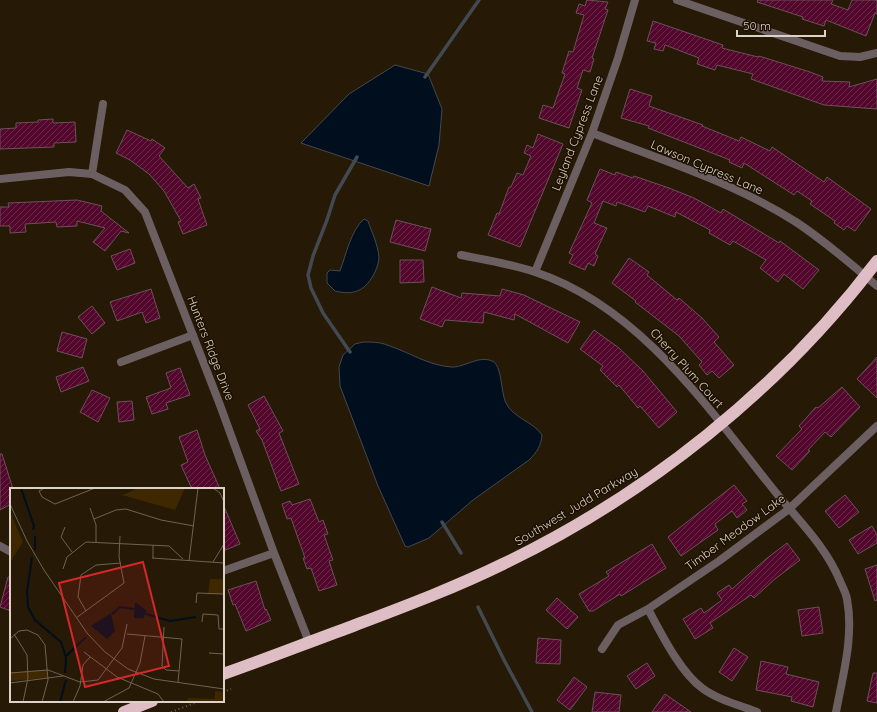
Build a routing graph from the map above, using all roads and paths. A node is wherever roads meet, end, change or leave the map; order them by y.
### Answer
1 (636, 0) edge
2 (677, 0) edge
3 (877, 53) edge
4 (103, 104) dead end
5 (592, 133) junction
6 (92, 174) junction
7 (0, 179) edge
8 (461, 255) dead end
9 (877, 261) edge
10 (535, 272) junction
11 (865, 276) junction
12 (877, 286) edge
13 (193, 336) junction
14 (121, 362) dead end
15 (720, 423) junction
16 (877, 426) edge
17 (789, 509) junction
18 (0, 546) edge
19 (10, 551) edge
20 (274, 553) junction
21 (224, 572) edge
22 (648, 609) junction
23 (309, 642) junction
24 (602, 649) dead end
25 (224, 674) edge
26 (231, 689) dead end
27 (224, 692) edge
28 (149, 702) edge
29 (197, 702) edge
30 (124, 712) edge
31 (171, 712) edge
32 (757, 712) edge
33 (836, 712) edge

1 - 5 street, Leyland Cypress Lane
2 - 3 street
4 - 6 street
5 - 10 street, Leyland Cypress Lane
5 - 11 street, Lawson Cypress Lane
6 - 7 street, Hunters Ridge Drive
6 - 13 street, Hunters Ridge Drive
8 - 10 street, Cherry Plum Court
9 - 11 highway, Southwest Judd Parkway
10 - 15 street, Cherry Plum Court
11 - 12 street, Lawson Cypress Lane
11 - 15 highway, Southwest Judd Parkway
13 - 14 street
13 - 20 street, Hunters Ridge Drive
15 - 17 street, Cherry Plum Court
15 - 23 highway, Southwest Judd Parkway
16 - 17 street, Timber Meadow Lake
17 - 22 street, Timber Meadow Lake
17 - 33 street, Cherry Plum Court
18 - 19 street
20 - 21 street
20 - 23 street, Hunters Ridge Drive
22 - 24 street, Timber Meadow Lake
22 - 32 street
23 - 25 highway, Southwest Judd Parkway
26 - 27 path
28 - 30 highway
29 - 31 path

